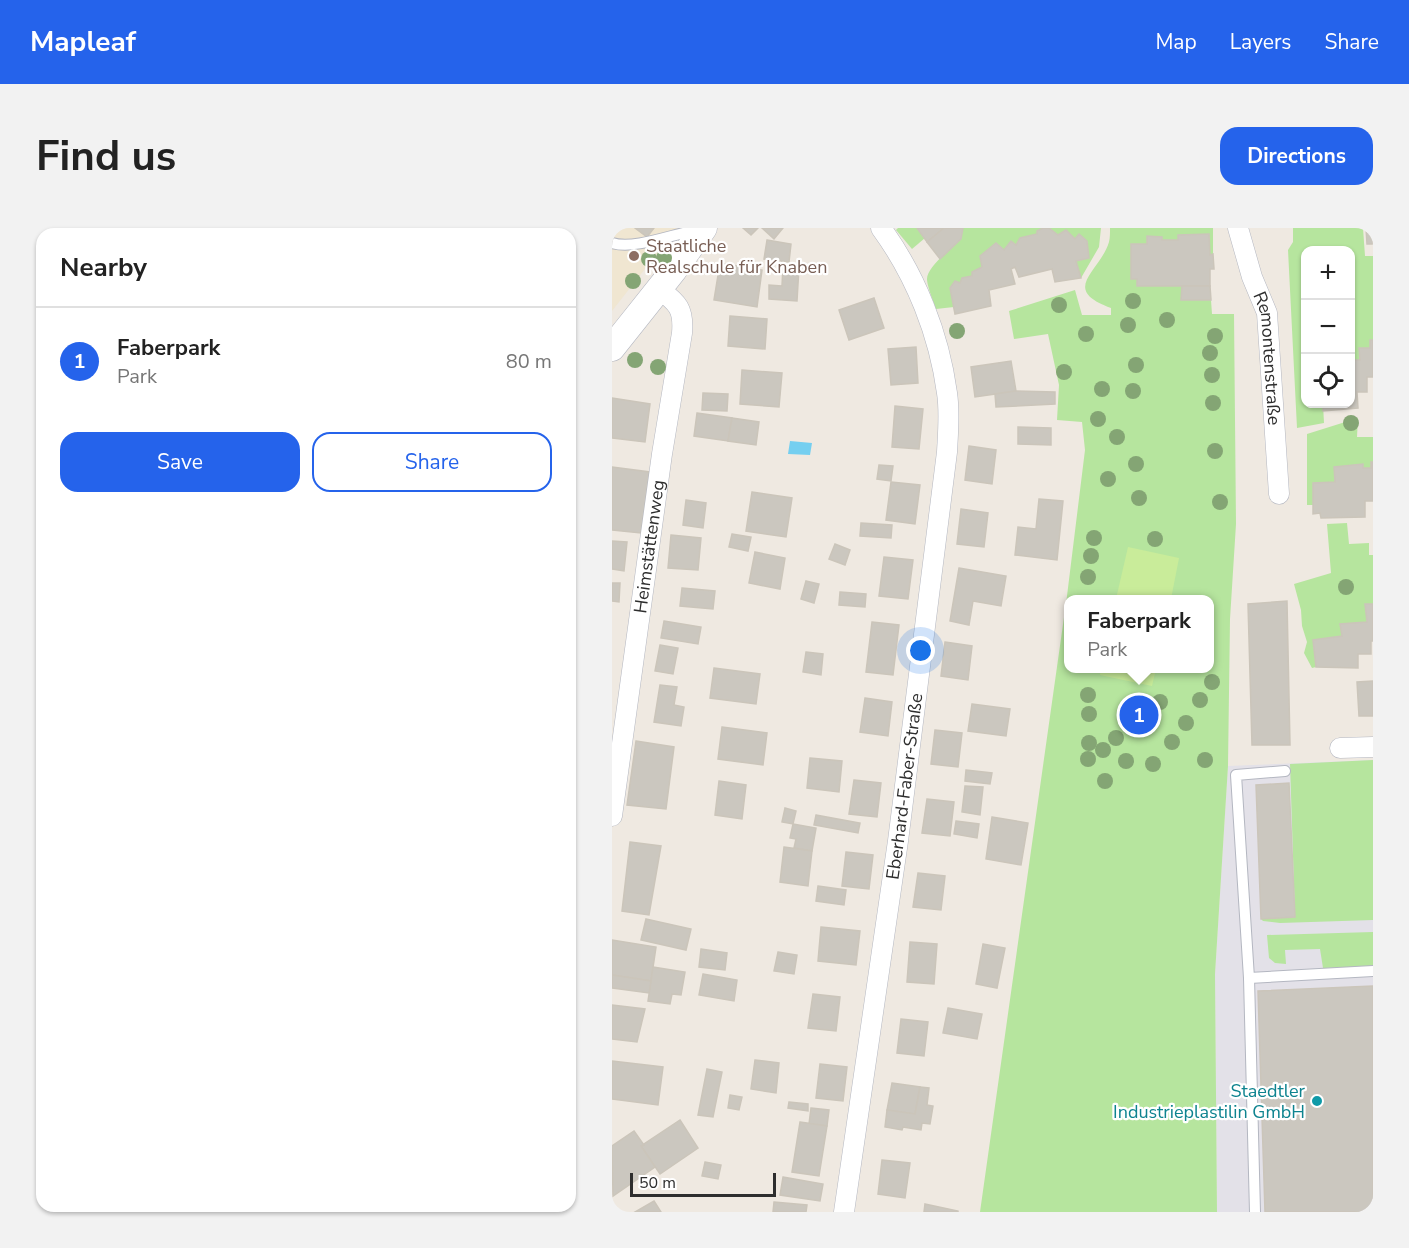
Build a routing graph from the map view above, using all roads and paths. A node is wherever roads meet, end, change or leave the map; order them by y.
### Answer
1 (881, 228) edge
2 (1238, 228) edge
3 (704, 229) edge
4 (614, 246) edge
5 (667, 280) junction
6 (612, 348) edge
7 (1279, 495) dead end
8 (1373, 747) edge
9 (1340, 748) dead end
10 (1285, 771) dead end
11 (612, 816) edge
12 (1373, 971) edge
13 (1249, 978) junction
14 (844, 1212) edge
15 (1255, 1212) edge

1 - 14 street, Eberhard-Faber-Straße
2 - 7 street, Remontenstraße
3 - 4 lane
3 - 5 street
5 - 6 street
5 - 11 street, Heimstättenweg
8 - 9 street
10 - 13 lane
12 - 13 lane
13 - 15 lane

